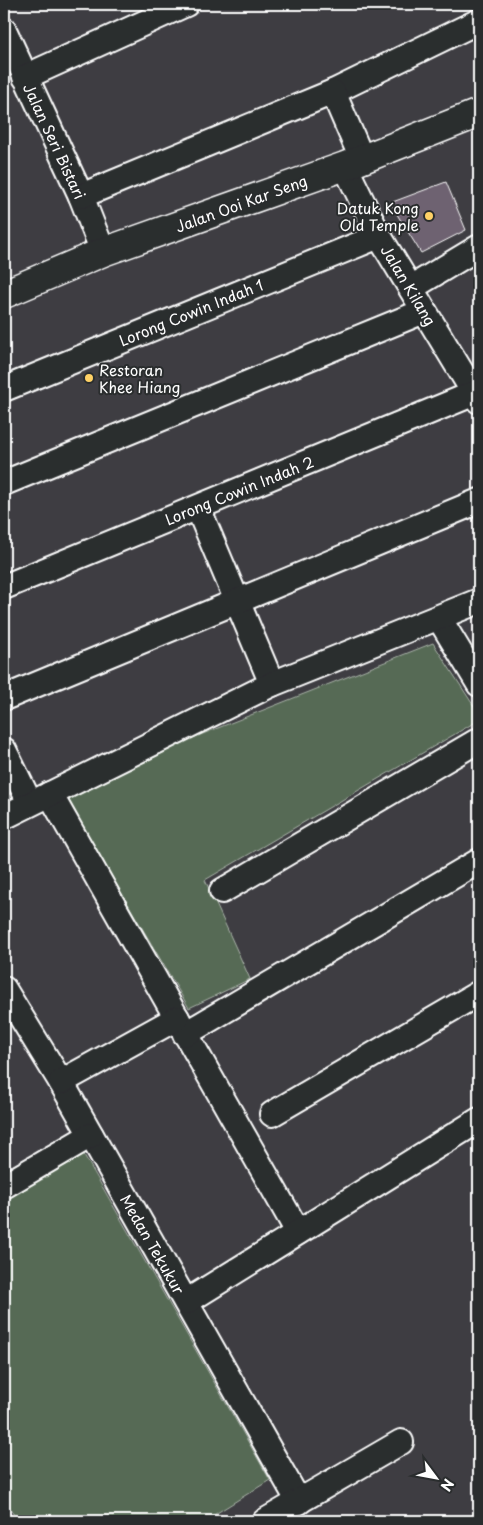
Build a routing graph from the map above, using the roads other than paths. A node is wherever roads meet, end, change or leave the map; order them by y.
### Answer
1 (186, 4) edge
2 (479, 21) edge
3 (4, 30) edge
4 (25, 77) junction
5 (333, 92) junction
6 (479, 112) edge
7 (354, 162) junction
8 (80, 196) junction
9 (379, 236) junction
10 (479, 247) edge
11 (103, 252) junction
12 (411, 288) junction
13 (4, 294) edge
14 (424, 311) junction
15 (4, 389) edge
16 (477, 397) edge
17 (4, 482) edge
18 (479, 501) edge
19 (198, 508) junction
20 (4, 588) edge
21 (237, 600) junction
22 (479, 601) edge
23 (439, 618) junction
24 (272, 684) junction
25 (479, 684) edge
26 (4, 698) edge
27 (479, 740) edge
28 (4, 750) edge
29 (40, 798) junction
30 (4, 817) edge
31 (479, 861) edge
32 (222, 891) dead end
33 (4, 989) edge
34 (479, 993) edge
35 (181, 1026) junction
36 (61, 1082) junction
37 (272, 1114) dead end
38 (479, 1120) edge
39 (91, 1135) junction
40 (4, 1186) edge
41 (298, 1232) junction
42 (186, 1302) junction
43 (401, 1442) dead end
44 (299, 1502) junction
45 (266, 1521) edge

1 - 4 street
2 - 5 street
3 - 4 street, Jalan Seri Bistari
4 - 8 street, Jalan Seri Bistari
5 - 7 street, Jalan Kilang
5 - 8 street
6 - 7 main road, Jalan Ooi Kar Seng
7 - 9 street, Jalan Kilang
7 - 11 main road, Jalan Ooi Kar Seng
8 - 11 street, Jalan Seri Bistari
9 - 12 street, Jalan Kilang
9 - 15 street, Lorong Cowin Indah 1
10 - 12 street
11 - 13 main road, Jalan Ooi Kar Seng
12 - 14 street, Jalan Kilang
14 - 16 street, Jalan Kilang
14 - 17 street
16 - 19 street, Lorong Cowin Indah 2
18 - 21 street
19 - 20 street, Lorong Cowin Indah 2
19 - 21 street
21 - 24 street
21 - 26 street
22 - 23 street
23 - 24 street
23 - 25 street
24 - 29 street
27 - 32 street
28 - 29 street
29 - 30 street
29 - 35 street
31 - 35 street
33 - 36 street, Medan Tekukur
34 - 37 street
35 - 36 street
35 - 41 street
36 - 39 street, Medan Tekukur
38 - 41 street
39 - 40 street
39 - 42 street, Medan Tekukur
41 - 42 street
42 - 44 street, Medan Tekukur
43 - 44 street
44 - 45 street

